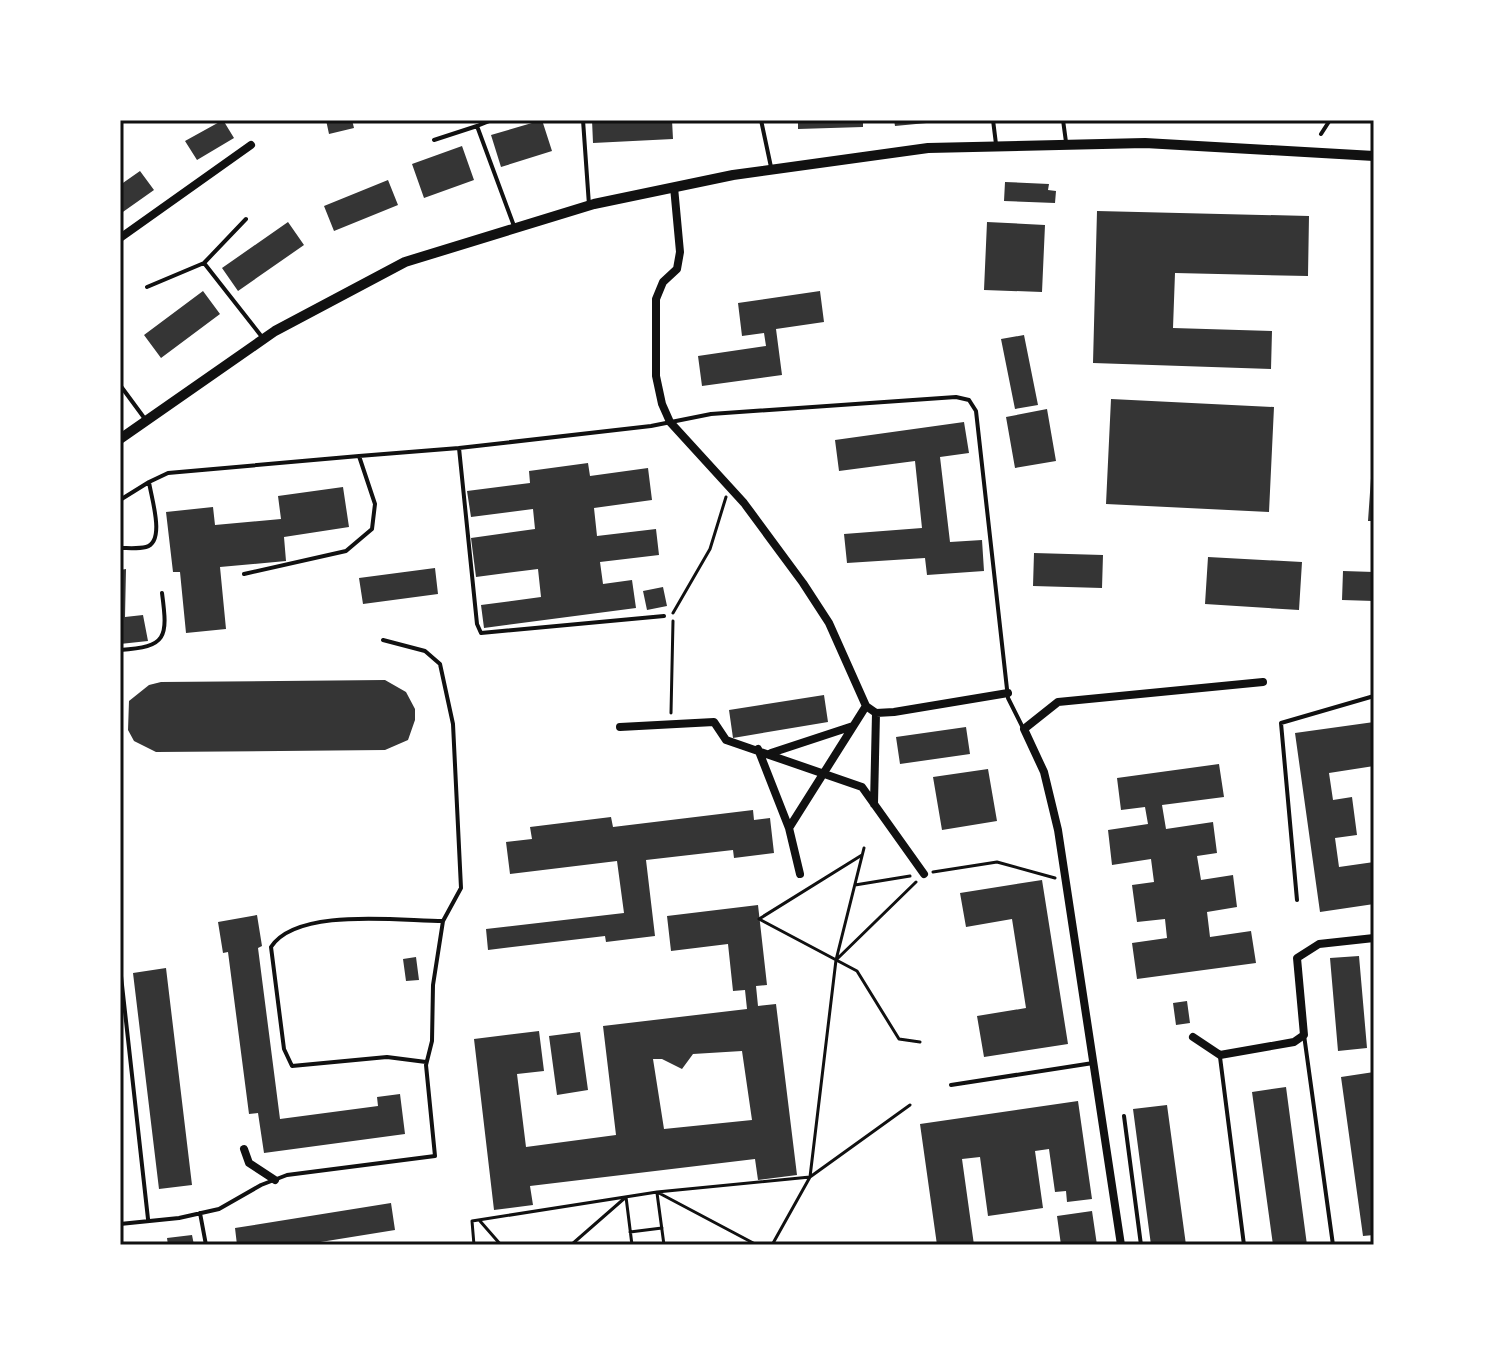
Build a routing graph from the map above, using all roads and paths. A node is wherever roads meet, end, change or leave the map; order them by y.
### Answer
1 (492, 120) edge
2 (583, 120) edge
3 (761, 120) edge
4 (993, 120) edge
5 (1063, 120) edge
6 (1330, 120) edge
7 (477, 126) junction
8 (1321, 134) dead end
9 (434, 140) dead end
10 (251, 145) dead end
11 (1067, 145) junction
12 (997, 146) junction
13 (1374, 156) edge
14 (771, 170) junction
15 (674, 187) junction
16 (589, 206) junction
17 (246, 219) dead end
18 (515, 228) junction
19 (120, 238) edge
20 (204, 263) junction
21 (147, 287) dead end
22 (264, 339) junction
23 (120, 385) edge
24 (146, 421) junction
25 (670, 422) junction
26 (120, 439) edge
27 (459, 448) junction
28 (359, 456) junction
29 (149, 482) junction
30 (729, 486) junction
31 (120, 500) edge
32 (120, 548) edge
33 (244, 574) dead end
34 (162, 593) dead end
35 (664, 616) dead end
36 (383, 640) dead end
37 (120, 650) edge
38 (1263, 682) dead end
39 (1008, 693) junction
40 (1374, 696) edge
41 (866, 706) junction
42 (876, 713) junction
43 (671, 723) junction
44 (854, 726) junction
45 (620, 727) dead end
46 (1024, 729) junction
47 (758, 749) junction
48 (771, 753) junction
49 (825, 772) junction
50 (874, 804) junction
51 (789, 828) junction
52 (864, 848) dead end
53 (862, 855) junction
54 (800, 874) dead end
55 (924, 874) junction
56 (1065, 881) junction
57 (855, 885) junction
58 (1297, 900) dead end
59 (443, 921) junction
60 (1374, 938) edge
61 (836, 960) junction
62 (120, 967) edge
63 (1304, 1035) junction
64 (1193, 1037) dead end
65 (920, 1042) dead end
66 (1220, 1055) junction
67 (426, 1062) junction
68 (1093, 1063) junction
69 (951, 1085) dead end
70 (910, 1105) dead end
71 (1124, 1116) dead end
72 (244, 1149) dead end
73 (810, 1177) junction
74 (275, 1180) junction
75 (657, 1192) junction
76 (626, 1197) junction
77 (200, 1213) junction
78 (148, 1220) junction
79 (479, 1220) junction
80 (120, 1224) edge
81 (662, 1228) junction
82 (630, 1232) junction
83 (206, 1245) edge
84 (474, 1245) edge
85 (501, 1245) edge
86 (571, 1245) edge
87 (632, 1245) edge
88 (664, 1245) edge
89 (757, 1245) edge
90 (772, 1245) edge
91 (1121, 1245) edge
92 (1141, 1245) edge
93 (1244, 1245) edge
94 (1333, 1245) edge

1 - 7 lane
2 - 16 lane
3 - 14 lane
4 - 12 lane
5 - 11 lane
6 - 8 lane
7 - 9 lane
7 - 18 lane
10 - 19 street
11 - 12 street
11 - 13 street
12 - 14 street
14 - 15 street
15 - 16 street
15 - 25 street
16 - 18 street
17 - 20 lane
18 - 22 street
20 - 21 lane
20 - 22 lane
22 - 24 street
23 - 24 lane
24 - 26 street
25 - 27 lane
25 - 30 street
25 - 39 lane
27 - 28 lane
27 - 35 lane
28 - 29 lane
28 - 33 lane
29 - 31 lane
29 - 32 lane
30 - 41 street
30 - 43 path
34 - 37 lane
36 - 59 lane
38 - 46 street
39 - 42 street
39 - 46 lane
40 - 58 lane
41 - 42 street
41 - 44 street
42 - 50 street
43 - 45 street
43 - 47 street
44 - 48 street
44 - 49 street
46 - 56 street
47 - 48 street
47 - 51 street
48 - 49 street
49 - 50 street
49 - 51 street
50 - 55 street
51 - 54 street
52 - 53 path
53 - 57 path
53 - 61 path
55 - 56 path
55 - 57 path
55 - 61 path
56 - 68 street
57 - 61 path
59 - 67 lane
59 - 67 lane
60 - 63 street
61 - 65 path
61 - 73 path
62 - 78 lane
63 - 66 street
63 - 94 lane
64 - 66 street
66 - 93 lane
67 - 74 lane
68 - 69 lane
68 - 91 street
70 - 73 path
71 - 92 lane
72 - 74 street
73 - 75 path
73 - 90 path
74 - 77 lane
75 - 76 path
75 - 81 path
75 - 89 path
76 - 79 path
76 - 82 path
76 - 86 path
77 - 78 lane
77 - 83 lane
78 - 80 lane
79 - 84 path
79 - 85 path
81 - 82 path
81 - 88 path
82 - 87 path

